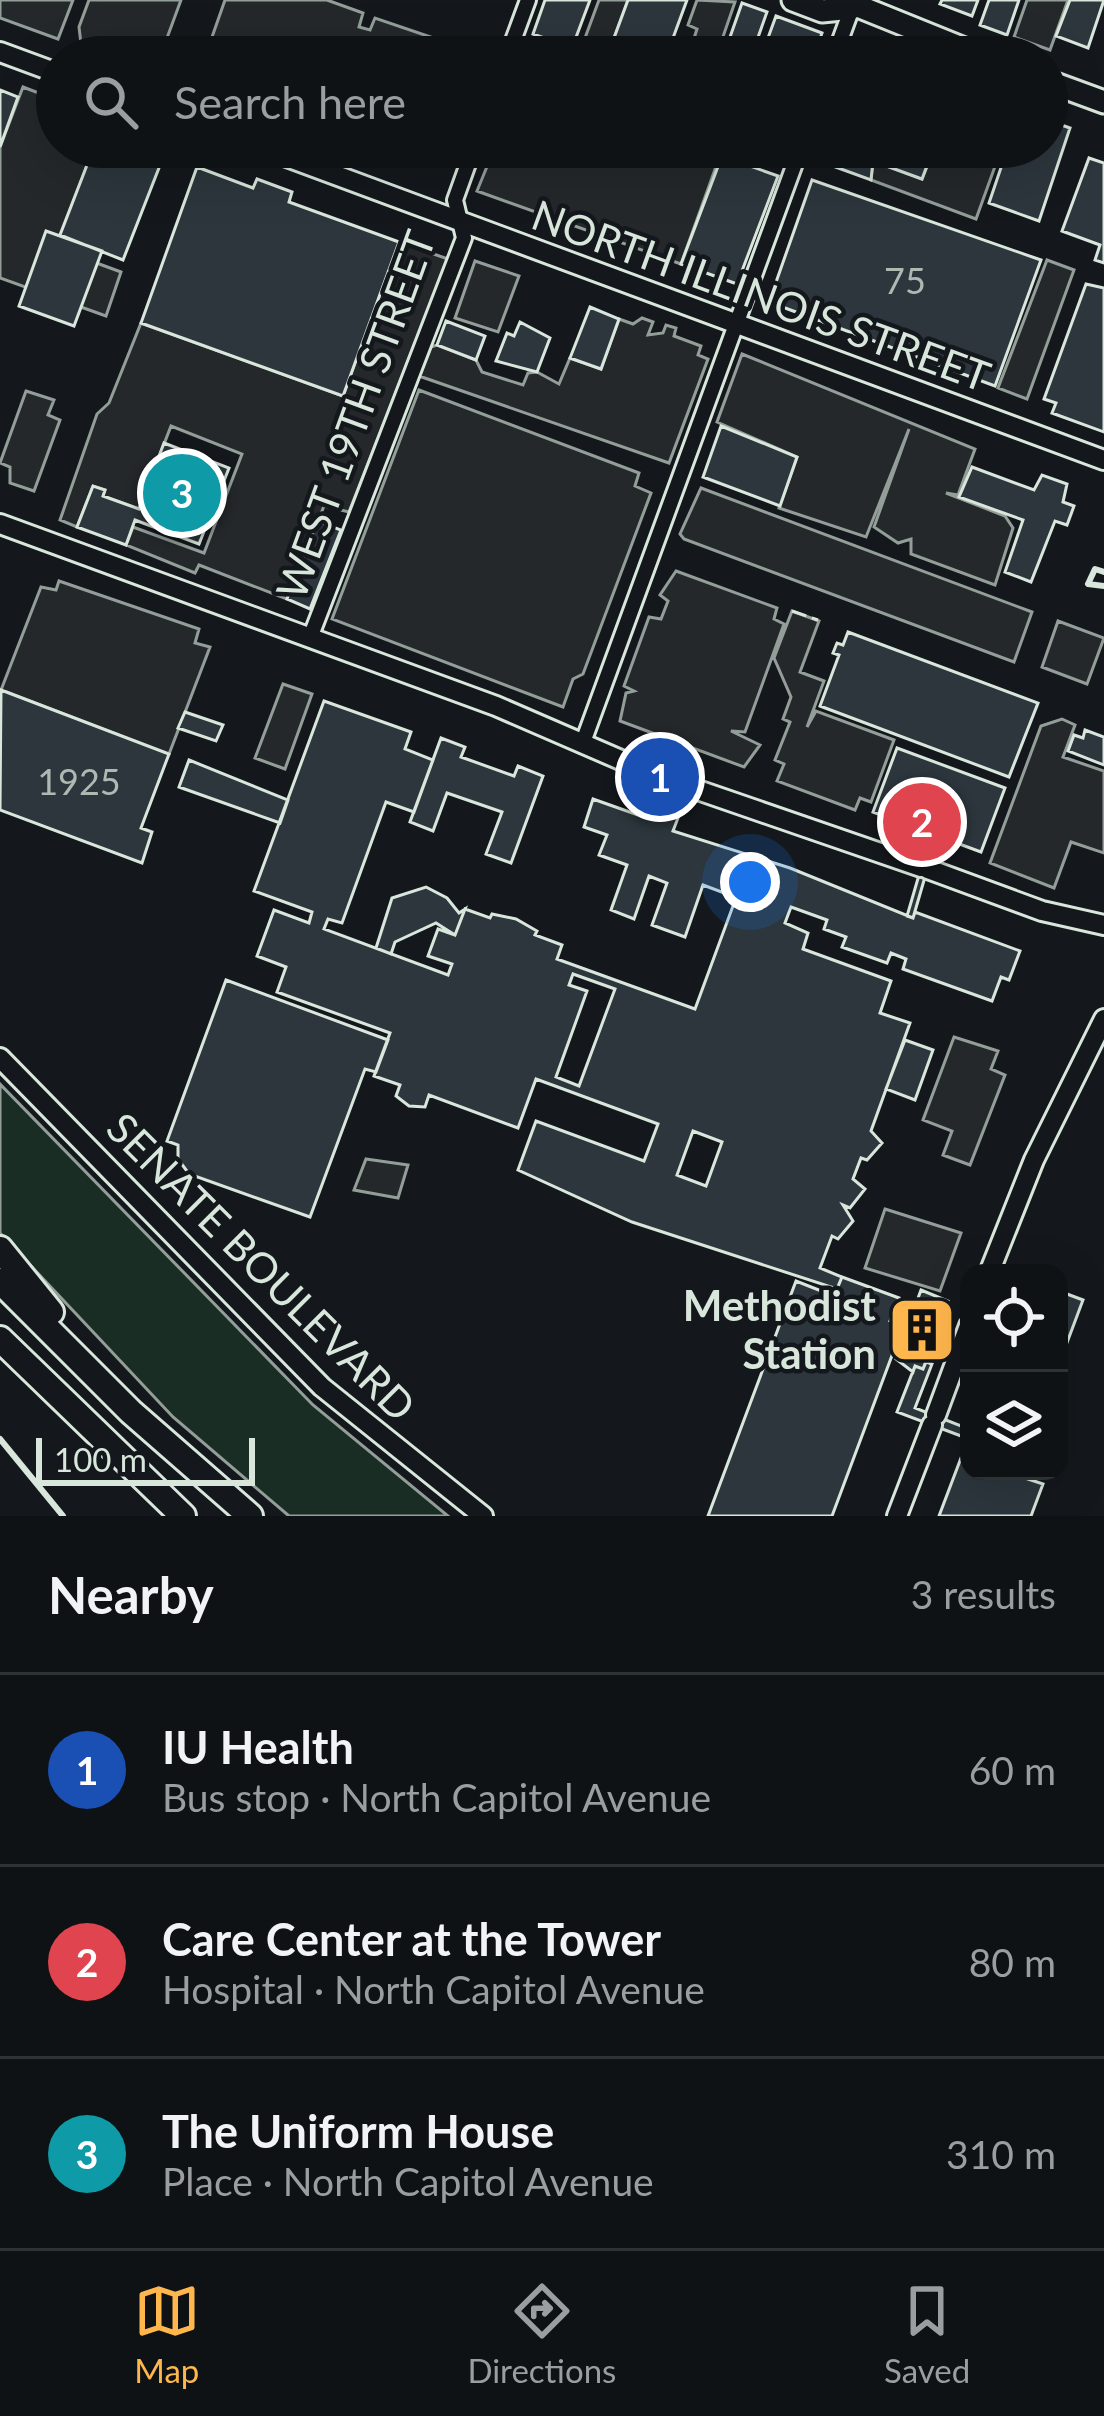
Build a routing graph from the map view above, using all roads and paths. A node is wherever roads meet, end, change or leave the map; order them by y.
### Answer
1 (528, 0) edge
2 (793, 0) edge
3 (850, 3) edge
4 (515, 36) edge
5 (841, 36) edge
6 (932, 36) edge
7 (0, 52) edge
8 (36, 65) edge
9 (1068, 89) edge
10 (1104, 102) edge
11 (316, 168) edge
12 (466, 168) edge
13 (793, 168) edge
14 (459, 222) junction
15 (736, 326) junction
16 (1104, 460) edge
17 (0, 524) edge
18 (310, 638) junction
19 (582, 745) junction
20 (1104, 925) edge
21 (1104, 1019) edge
22 (0, 1058) edge
23 (0, 1250) edge
24 (993, 1264) edge
25 (0, 1281) edge
26 (0, 1340) edge
27 (960, 1349) edge
28 (131, 1412) junction
29 (182, 1516) edge
30 (250, 1516) edge
31 (483, 1516) edge
32 (897, 1516) edge

1 - 4 street
2 - 3 main road
3 - 5 street
3 - 6 main road
7 - 8 main road
9 - 10 main road
11 - 14 main road, NORTH ILLINOIS STREET
12 - 14 street, WEST 19TH STREET
13 - 15 street
14 - 15 main road, NORTH ILLINOIS STREET
14 - 18 street, WEST 19TH STREET
15 - 16 main road, NORTH ILLINOIS STREET
15 - 19 street
17 - 18 main road
18 - 19 main road
19 - 20 main road
21 - 24 main road
22 - 31 main road, SENATE BOULEVARD
23 - 28 highway
25 - 28 highway
26 - 29 highway
27 - 32 main road
28 - 30 highway

